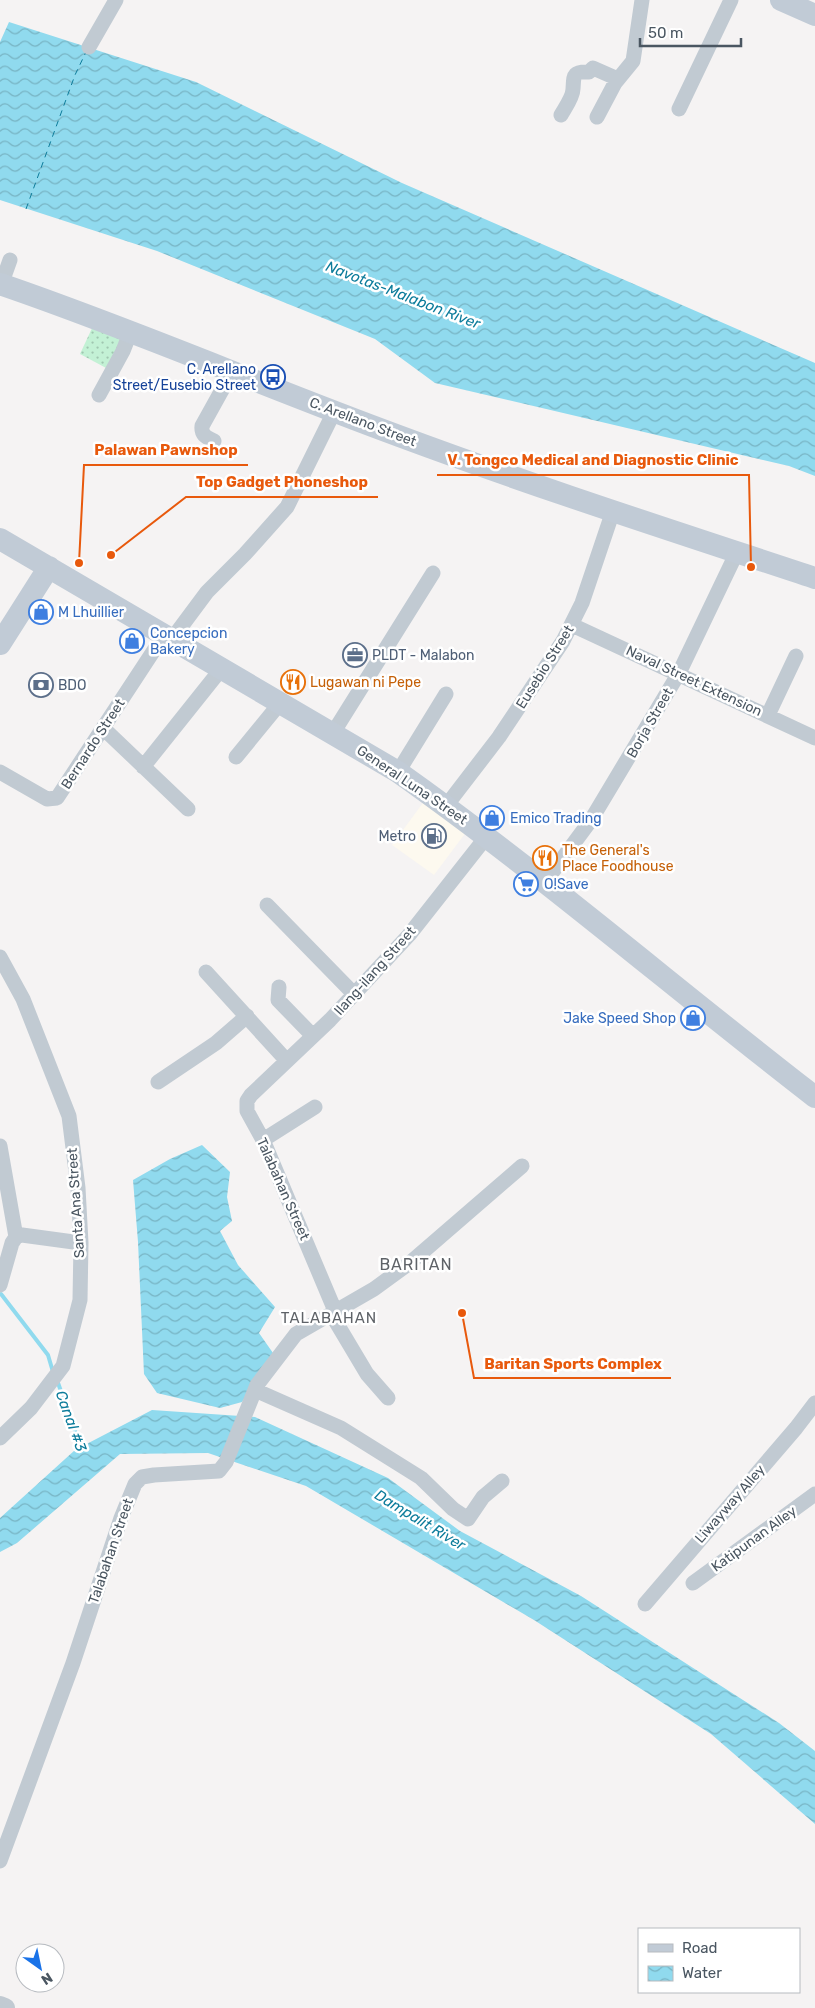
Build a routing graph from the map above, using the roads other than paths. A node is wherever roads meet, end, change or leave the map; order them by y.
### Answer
1 (116, 0) edge
2 (642, 0) edge
3 (730, 0) edge
4 (781, 0) edge
5 (815, 15) edge
6 (89, 47) dead end
7 (618, 79) junction
8 (679, 109) dead end
9 (562, 115) dead end
10 (597, 117) dead end
11 (10, 260) dead end
12 (0, 286) edge
13 (130, 333) junction
14 (232, 372) junction
15 (98, 395) dead end
16 (334, 412) junction
17 (214, 441) dead end
18 (613, 511) junction
19 (0, 540) edge
20 (737, 552) junction
21 (49, 567) junction
22 (433, 573) dead end
23 (815, 578) edge
24 (572, 625) junction
25 (168, 637) junction
26 (0, 644) edge
27 (796, 656) dead end
28 (222, 668) junction
29 (679, 673) junction
30 (446, 694) dead end
31 (281, 702) junction
32 (768, 715) junction
33 (103, 728) junction
34 (333, 733) junction
35 (815, 738) edge
36 (236, 757) dead end
37 (144, 767) junction
38 (398, 772) junction
39 (1, 775) edge
40 (446, 806) junction
41 (188, 809) dead end
42 (487, 836) junction
43 (545, 882) junction
44 (267, 905) dead end
45 (0, 957) edge
46 (206, 972) dead end
47 (279, 987) dead end
48 (354, 994) junction
49 (247, 1016) junction
50 (313, 1036) junction
51 (287, 1061) junction
52 (158, 1082) dead end
53 (251, 1094) joint
54 (815, 1097) edge
55 (315, 1107) dead end
56 (262, 1140) junction
57 (0, 1146) edge
58 (522, 1166) dead end
59 (16, 1237) junction
60 (81, 1242) junction
61 (0, 1285) edge
62 (333, 1312) junction
63 (255, 1390) junction
64 (388, 1398) dead end
65 (815, 1403) edge
66 (0, 1438) edge
67 (502, 1481) dead end
68 (815, 1494) edge
69 (693, 1583) dead end
70 (645, 1604) dead end
71 (0, 1861) edge
72 (0, 2006) edge
73 (5, 2008) edge

1 - 6 street
2 - 7 street
3 - 8 street
4 - 5 main road
7 - 9 street
7 - 10 street
11 - 12 street
12 - 13 main road, C. Arellano Street
13 - 14 main road, C. Arellano Street
13 - 15 street
14 - 16 main road, C. Arellano Street
14 - 17 street
16 - 18 main road, C. Arellano Street
16 - 25 street
18 - 20 main road, C. Arellano Street
18 - 24 street, Eusebio Street
19 - 21 main road, General Luna Street
20 - 23 main road, C. Arellano Street
20 - 29 street, Borja Street
21 - 25 main road, General Luna Street
21 - 26 main road
22 - 34 street
24 - 29 street, Naval Street Extension
24 - 40 street, Eusebio Street
25 - 28 main road, General Luna Street
25 - 33 street, Bernardo Street
27 - 32 street
28 - 31 main road, General Luna Street
28 - 37 street
29 - 32 street, Naval Street Extension
29 - 43 street, Borja Street
30 - 38 street
31 - 34 main road, General Luna Street
31 - 36 street
32 - 35 street, Naval Street Extension
33 - 37 street
33 - 39 street, Bernardo Street
34 - 38 main road, General Luna Street
37 - 41 street
38 - 40 main road, General Luna Street
40 - 42 main road, General Luna Street
42 - 43 main road, General Luna Street
42 - 48 street, Ilang-ilang Street
43 - 54 main road, General Luna Street
44 - 48 street
45 - 60 street, Santa Ana Street
46 - 49 street
47 - 50 street
48 - 50 street, Ilang-ilang Street
49 - 51 street
49 - 52 street
50 - 51 street, Ilang-ilang Street
51 - 53 street, Ilang-ilang Street
53 - 56 street, Talabahan Street
55 - 56 street
56 - 62 street, Talabahan Street
57 - 59 street
58 - 62 street, Talabahan Street
59 - 60 street
59 - 61 street
60 - 66 street, Santa Ana Street
62 - 63 street, Talabahan Street
62 - 64 street
63 - 67 street
63 - 71 street, Talabahan Street
65 - 70 street, Liwayway Alley
68 - 69 street, Katipunan Alley
72 - 73 street

